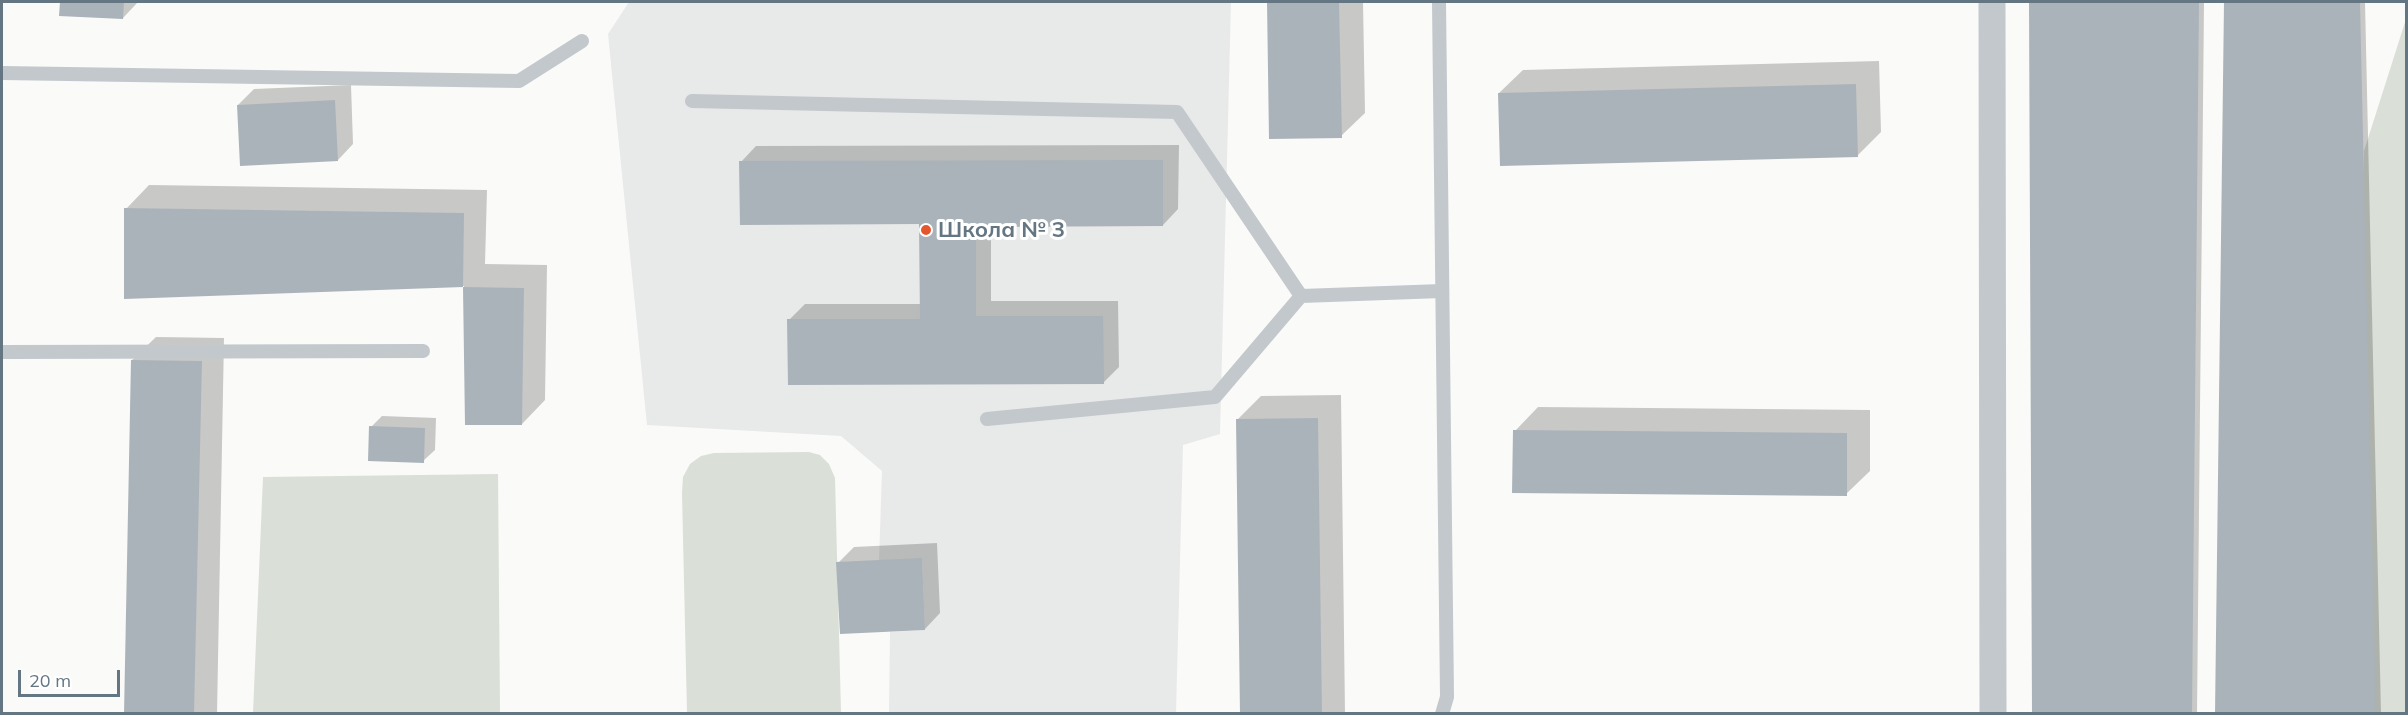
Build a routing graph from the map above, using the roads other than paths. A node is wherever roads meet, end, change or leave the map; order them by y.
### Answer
1 (1439, 2) edge
2 (1992, 2) edge
3 (582, 41) dead end
4 (2, 74) edge
5 (692, 100) dead end
6 (1442, 291) junction
7 (1301, 296) junction
8 (423, 351) dead end
9 (2, 352) edge
10 (987, 419) dead end
11 (1442, 714) edge
12 (1994, 714) edge

1 - 6 lane
2 - 12 street
3 - 4 lane
5 - 7 lane
6 - 7 lane
6 - 11 lane
7 - 10 lane
8 - 9 lane

